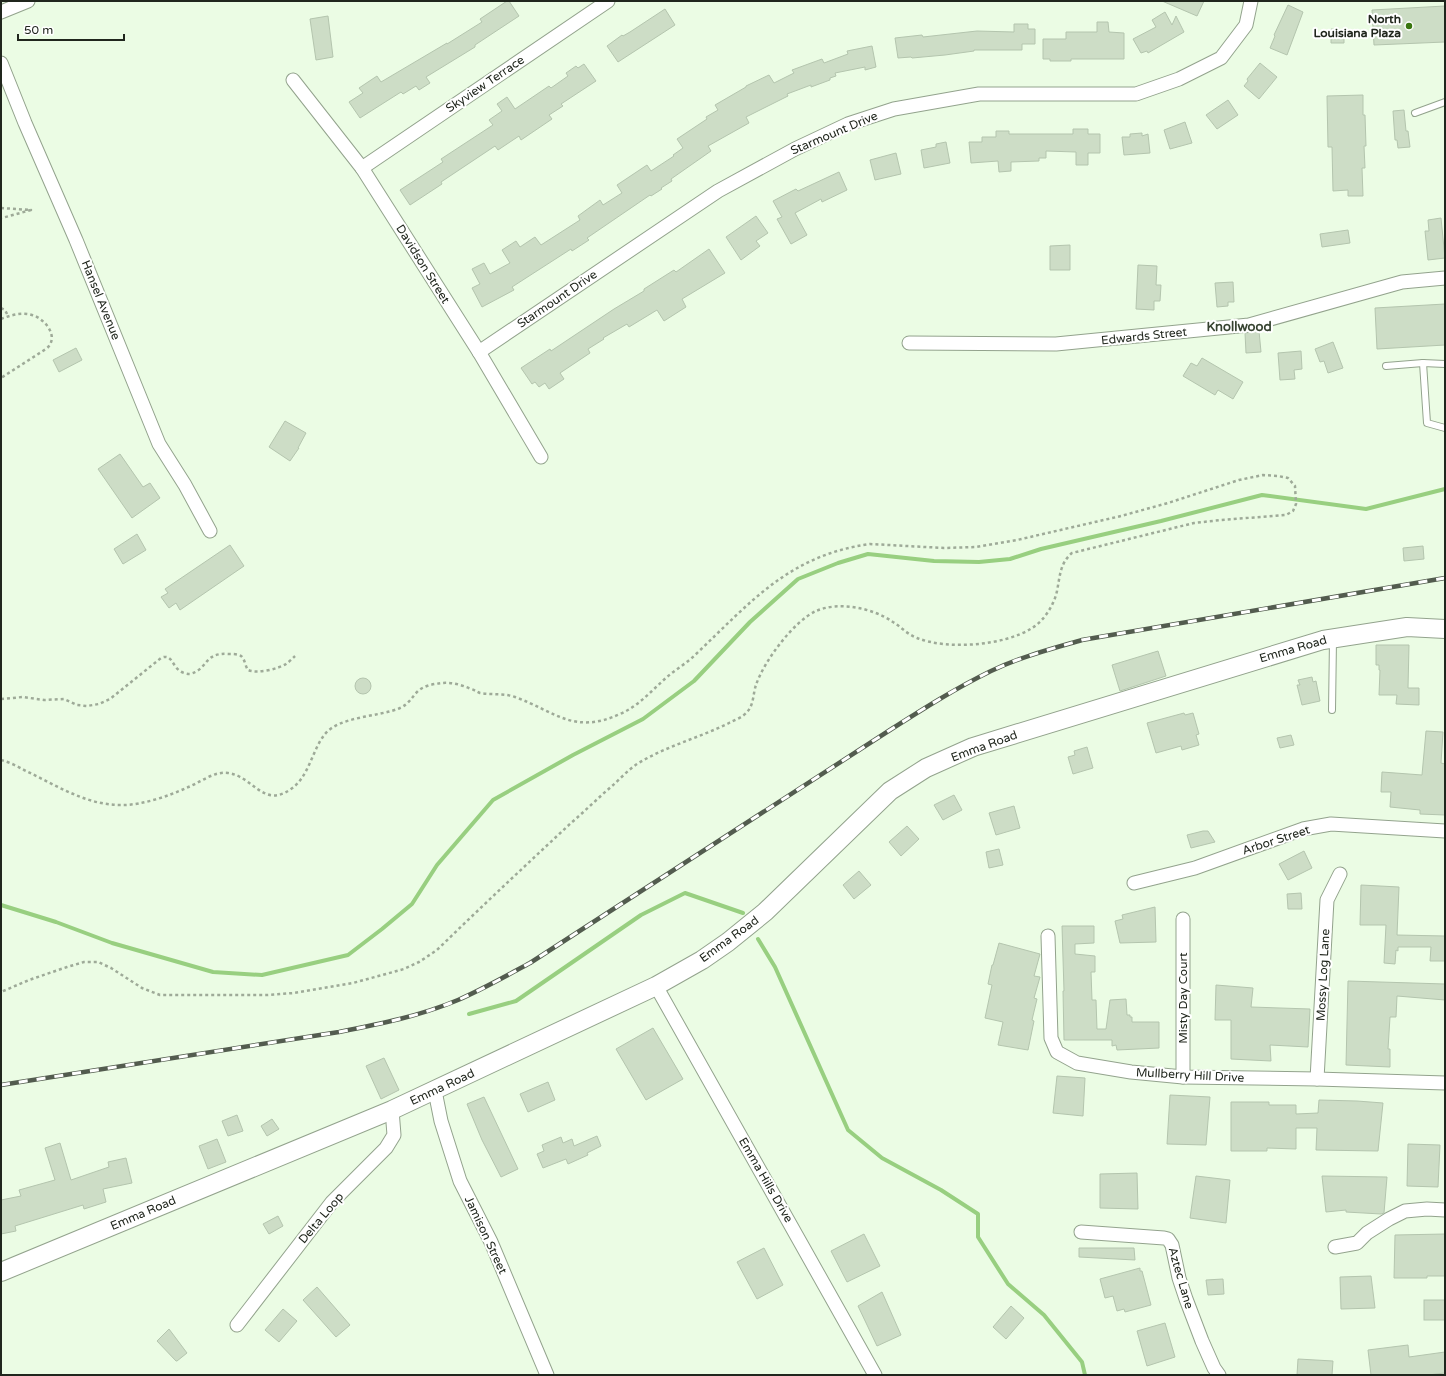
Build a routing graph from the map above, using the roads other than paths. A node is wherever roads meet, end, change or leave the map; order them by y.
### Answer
1 (28, 1) edge
2 (608, 1) edge
3 (1251, 1) edge
4 (1, 12) edge
5 (1, 63) edge
6 (292, 80) dead end
7 (1445, 102) edge
8 (1415, 113) dead end
9 (362, 168) junction
10 (1445, 278) edge
11 (909, 343) dead end
12 (479, 352) junction
13 (1423, 363) junction
14 (1445, 364) edge
15 (1386, 366) dead end
16 (1445, 428) edge
17 (541, 457) dead end
18 (210, 531) dead end
19 (1445, 629) edge
20 (1332, 638) junction
21 (1332, 710) dead end
22 (1445, 831) edge
23 (1340, 874) dead end
24 (1134, 883) dead end
25 (1182, 919) dead end
26 (1048, 936) dead end
27 (656, 986) junction
28 (1183, 1077) junction
29 (1318, 1079) junction
30 (1445, 1083) edge
31 (435, 1090) junction
32 (392, 1110) junction
33 (1445, 1210) edge
34 (1081, 1232) dead end
35 (1335, 1247) dead end
36 (1, 1272) edge
37 (237, 1325) dead end
38 (547, 1375) edge
39 (875, 1375) edge
40 (1219, 1375) edge

1 - 4 street
2 - 9 street, Skyview Terrace
3 - 12 street, Starmount Drive
5 - 18 street, Hansel Avenue
6 - 9 street, Davidson Street
7 - 8 lane
9 - 12 street, Davidson Street
10 - 11 street, Edwards Street
12 - 17 street, Davidson Street
13 - 14 lane
13 - 15 lane
13 - 16 lane
19 - 20 street, Emma Road
20 - 21 lane
20 - 27 street, Emma Road
22 - 24 street, Arbor Street
23 - 29 street, Mossy Log Lane
25 - 28 street, Misty Day Court
26 - 28 street, Mullberry Hill Drive
27 - 31 street, Emma Road
27 - 39 street, Emma Hills Drive
28 - 29 street, Mullberry Hill Drive
29 - 30 street, Mullberry Hill Drive
31 - 32 street, Emma Road
31 - 38 street, Jamison Street
32 - 36 street, Emma Road
32 - 37 street, Delta Loop
33 - 35 street
34 - 40 street, Aztec Lane

